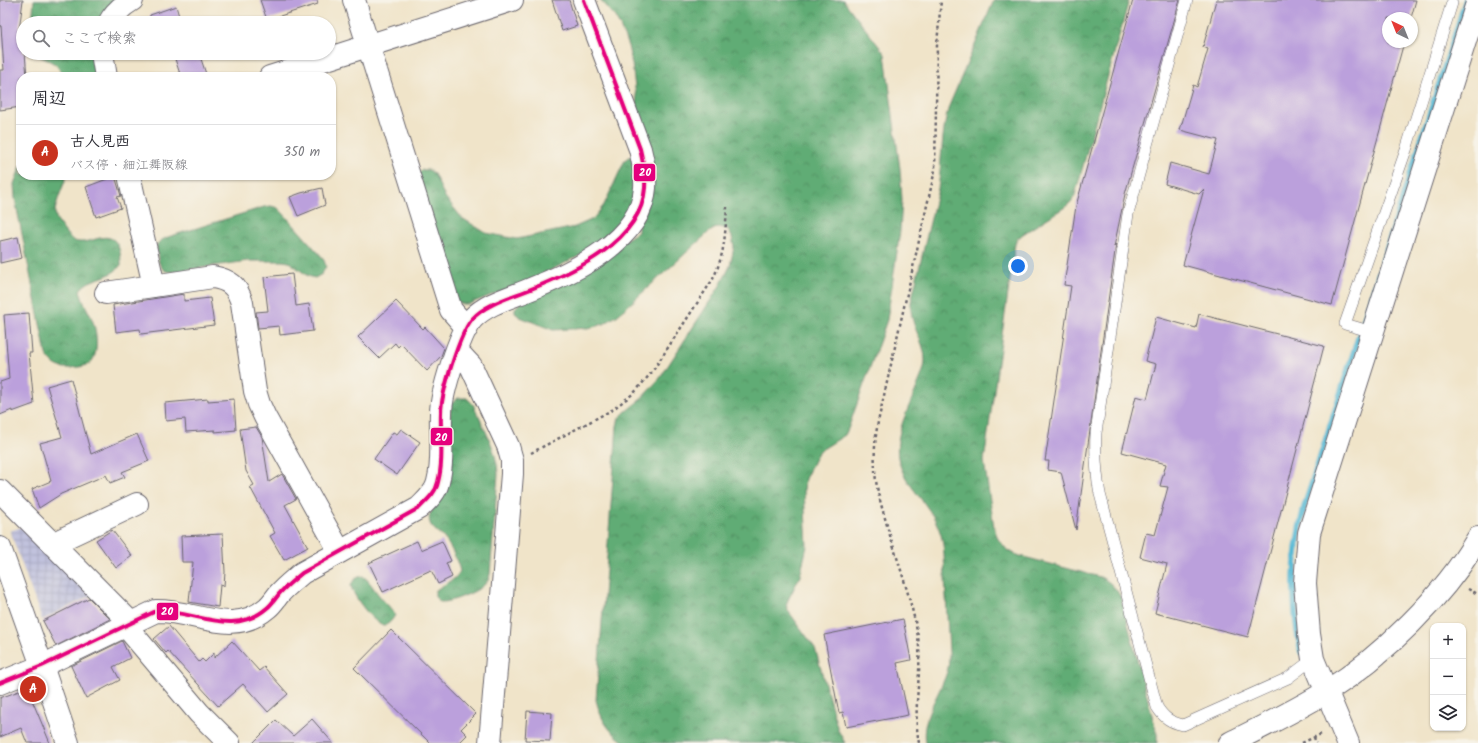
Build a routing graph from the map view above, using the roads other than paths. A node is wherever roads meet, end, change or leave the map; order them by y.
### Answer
1 (132, 0) edge
2 (354, 0) edge
3 (512, 0) edge
4 (584, 0) edge
5 (1187, 0) edge
6 (1478, 0) edge
7 (1452, 3) dead end
8 (113, 16) edge
9 (368, 46) junction
10 (336, 56) edge
11 (103, 60) edge
12 (324, 60) edge
13 (105, 72) edge
14 (286, 72) edge
15 (130, 180) edge
16 (154, 286) junction
17 (106, 293) dead end
18 (467, 328) junction
19 (1368, 331) junction
20 (457, 351) junction
21 (0, 491) edge
22 (137, 504) dead end
23 (1478, 538) edge
24 (52, 544) junction
25 (0, 548) edge
26 (340, 552) junction
27 (127, 624) junction
28 (1313, 659) junction
29 (42, 666) junction
30 (0, 683) edge
31 (1326, 692) junction
32 (68, 743) edge
33 (229, 743) edge
34 (490, 743) edge
35 (1230, 743) edge
36 (1348, 743) edge

1 - 8 street
2 - 9 street
3 - 9 street
4 - 18 street
5 - 28 lane
6 - 19 street
7 - 19 lane
9 - 10 street
9 - 18 street
11 - 13 street
12 - 14 street
15 - 16 street
16 - 17 street
16 - 26 street
18 - 20 street
19 - 28 street
20 - 26 street
20 - 34 street
21 - 24 street
22 - 24 street
23 - 31 street
24 - 27 street
25 - 29 street
26 - 27 street
27 - 29 street
27 - 33 street
28 - 31 street
29 - 30 street
29 - 32 street
31 - 35 street
31 - 36 street

